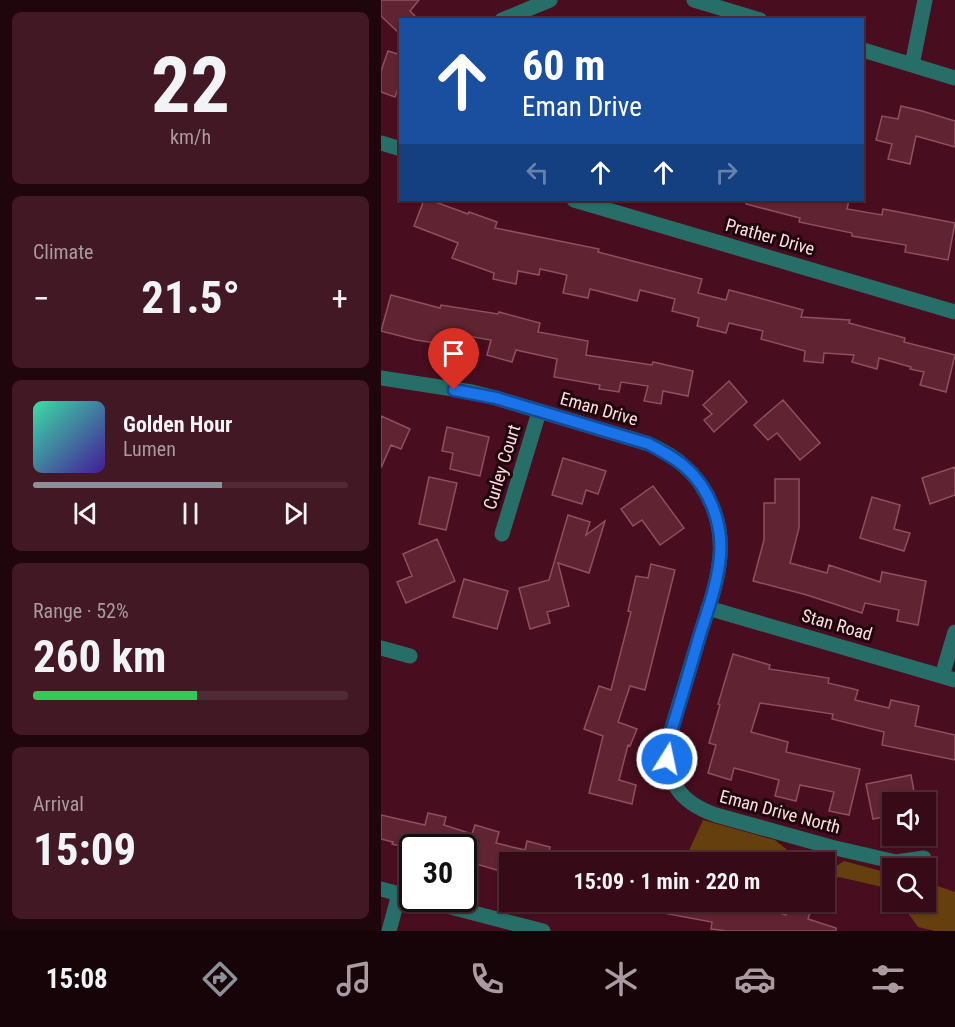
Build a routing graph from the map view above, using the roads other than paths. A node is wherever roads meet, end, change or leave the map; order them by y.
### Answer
1 (550, 0) edge
2 (925, 0) edge
3 (700, 1) edge
4 (507, 18) edge
5 (754, 18) edge
6 (864, 50) edge
7 (912, 65) junction
8 (955, 78) edge
9 (381, 143) edge
10 (399, 148) edge
11 (577, 201) edge
12 (955, 312) edge
13 (381, 378) edge
14 (539, 412) junction
15 (502, 534) dead end
16 (708, 608) junction
17 (955, 632) edge
18 (381, 648) edge
19 (410, 656) dead end
20 (949, 678) edge
21 (882, 859) edge
22 (381, 889) edge
23 (399, 894) edge
24 (400, 912) edge
25 (468, 912) edge
26 (389, 931) edge
27 (543, 931) edge

1 - 4 street
2 - 7 street
3 - 5 street
6 - 7 street
7 - 8 street
9 - 10 street
11 - 12 street, Prather Drive
13 - 14 street, Eman Drive
14 - 15 street, Curley Court
14 - 16 street, Eman Drive
16 - 20 street, Stan Road
16 - 21 street, Eman Drive North
17 - 20 street
18 - 19 street
22 - 23 street
24 - 26 street
25 - 27 street

